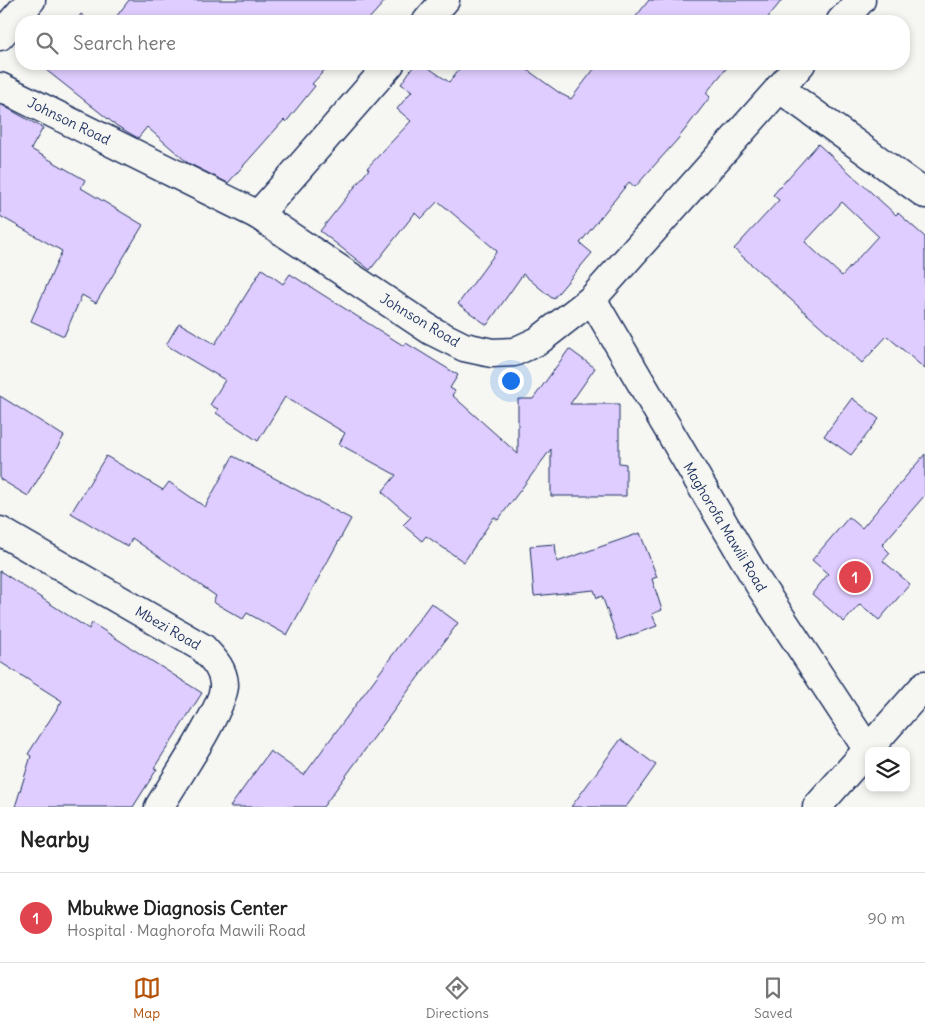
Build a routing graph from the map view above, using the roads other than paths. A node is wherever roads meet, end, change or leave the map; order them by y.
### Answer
1 (31, 0) edge
2 (445, 0) edge
3 (861, 0) edge
4 (18, 15) edge
5 (432, 15) edge
6 (847, 15) edge
7 (15, 19) edge
8 (0, 36) edge
9 (385, 70) edge
10 (795, 70) edge
11 (0, 87) edge
12 (778, 88) junction
13 (925, 194) edge
14 (258, 215) junction
15 (592, 299) junction
16 (0, 531) edge
17 (925, 685) edge
18 (866, 747) edge
19 (871, 747) edge
20 (865, 753) edge
21 (159, 807) edge
22 (817, 807) edge

1 - 4 street
2 - 5 street
3 - 6 street
7 - 8 street
9 - 14 street
10 - 12 street, Johnson Road
11 - 14 street, Johnson Road
12 - 13 street
12 - 15 street, Johnson Road
14 - 15 street, Johnson Road
15 - 18 street, Maghorofa Mawili Road
16 - 21 street, Mbezi Road
17 - 19 street
20 - 22 street

